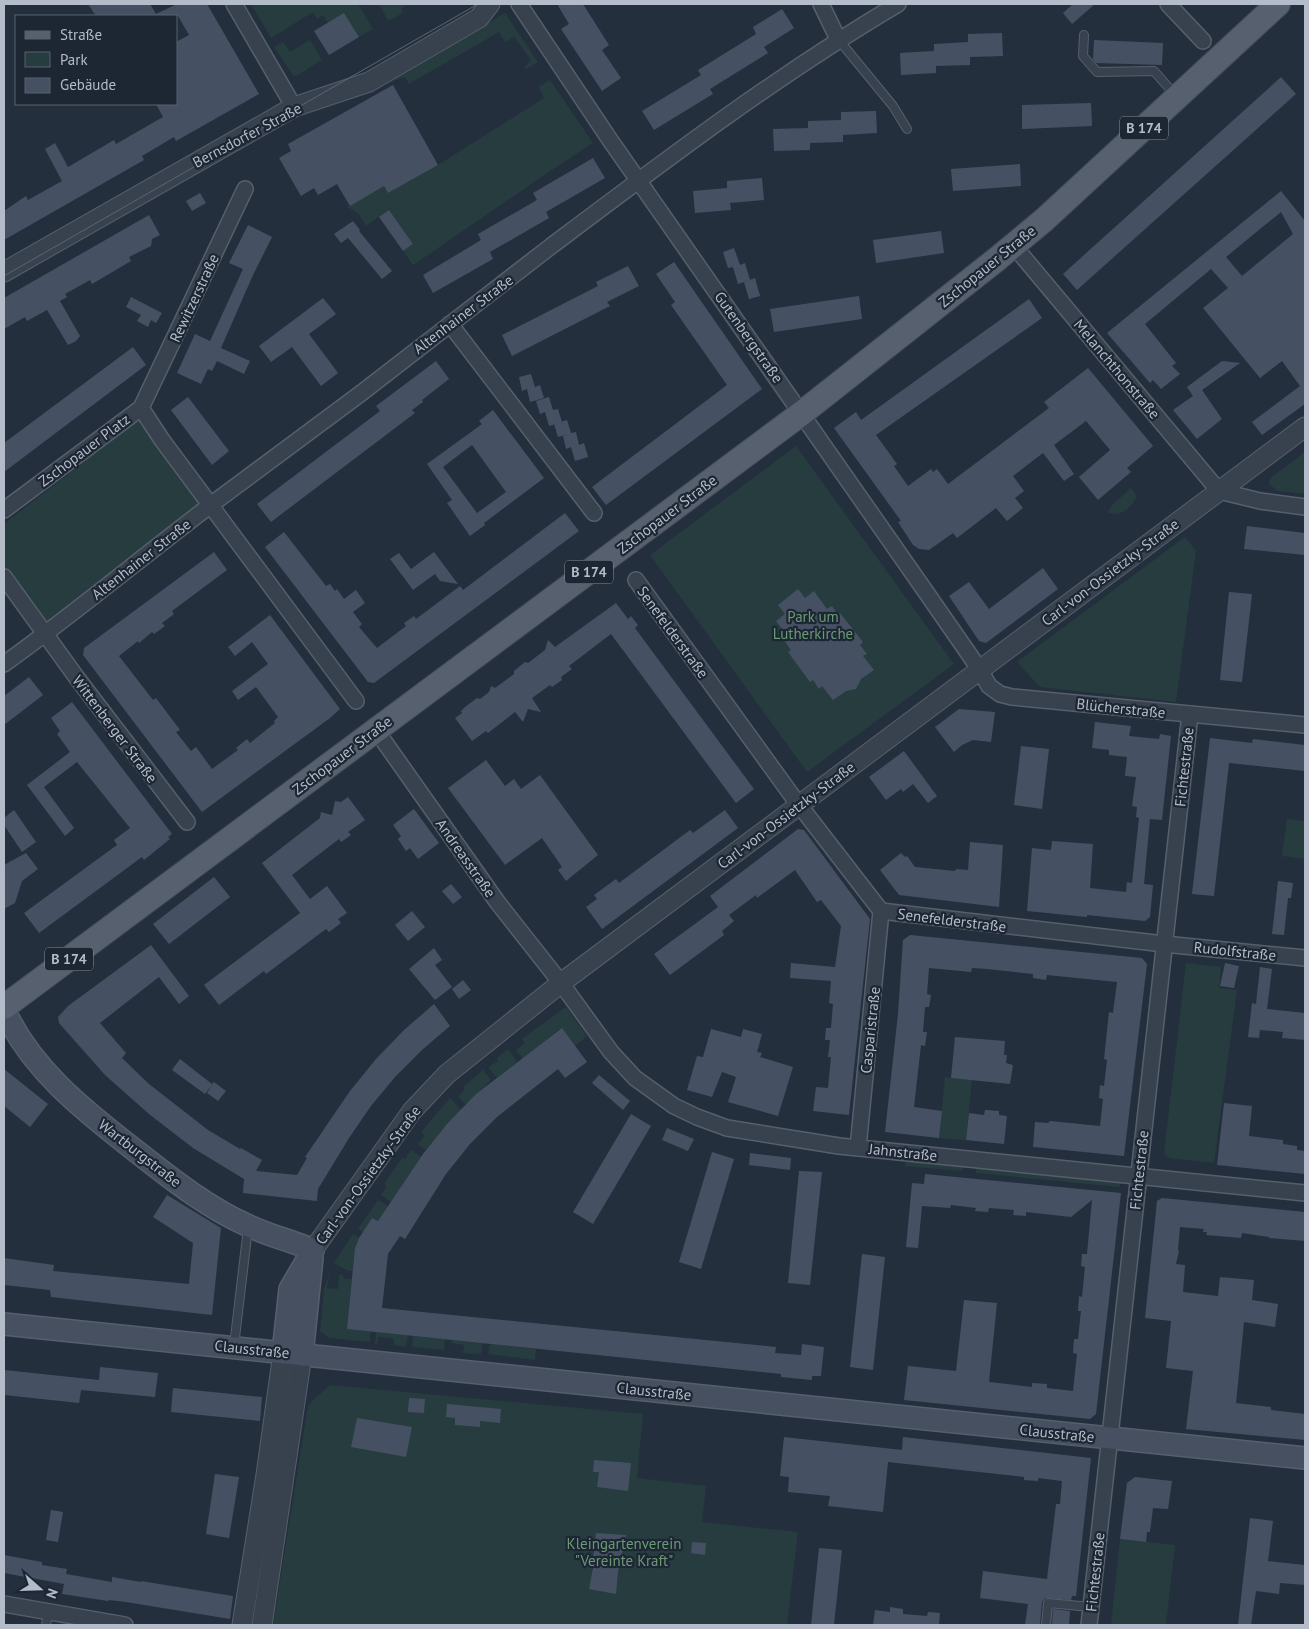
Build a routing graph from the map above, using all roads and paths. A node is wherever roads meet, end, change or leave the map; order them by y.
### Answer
1 (234, 4) edge
2 (490, 4) edge
3 (519, 4) edge
4 (821, 4) edge
5 (898, 4) edge
6 (1168, 4) edge
7 (1278, 4) edge
8 (1084, 35) dead end
9 (838, 40) junction
10 (1203, 41) dead end
11 (1177, 97) junction
12 (294, 107) junction
13 (907, 129) dead end
14 (640, 180) junction
15 (246, 189) dead end
16 (1014, 246) junction
17 (4, 272) edge
18 (450, 324) junction
19 (141, 408) junction
20 (802, 413) junction
21 (1305, 427) edge
22 (1219, 491) junction
23 (210, 505) junction
24 (1305, 507) edge
25 (4, 510) edge
26 (594, 513) dead end
27 (4, 577) edge
28 (636, 580) dead end
29 (45, 634) junction
30 (4, 664) edge
31 (980, 670) junction
32 (356, 700) dead end
33 (1190, 714) junction
34 (1305, 725) edge
35 (376, 730) junction
36 (799, 805) junction
37 (187, 822) dead end
38 (881, 911) junction
39 (1164, 944) junction
40 (1305, 958) edge
41 (561, 983) junction
42 (4, 1008) edge
43 (858, 1148) junction
44 (1138, 1176) junction
45 (1305, 1193) edge
46 (249, 1226) junction
47 (313, 1250) junction
48 (4, 1324) edge
49 (234, 1348) junction
50 (292, 1354) junction
51 (1110, 1438) junction
52 (1305, 1458) edge
53 (4, 1604) edge
54 (1091, 1607) junction
55 (47, 1619) edge
56 (125, 1625) edge
57 (242, 1625) edge
58 (262, 1625) edge
59 (1046, 1625) edge
60 (1089, 1625) edge

1 - 12 street
2 - 12 street, Bernsdorfer Straße
3 - 14 street, Gutenbergstraße
4 - 9 street
5 - 9 street, Altenhainer Straße
6 - 10 street
7 - 11 main road, Zschopauer Straße / B 174
8 - 11 lane
9 - 13 lane
9 - 14 street, Altenhainer Straße
11 - 16 main road, Zschopauer Straße / B 174
12 - 17 street, Bernsdorfer Straße
14 - 18 street, Altenhainer Straße
14 - 20 street, Gutenbergstraße
15 - 19 street, Rewitzerstraße
16 - 20 main road, Zschopauer Straße / B 174
16 - 22 street, Melanchthonstraße
18 - 23 street, Altenhainer Straße
18 - 26 street
19 - 23 street, Zschopauer Platz
19 - 25 street, Zschopauer Platz
20 - 31 street, Gutenbergstraße
20 - 35 main road, Zschopauer Straße / B 174
21 - 22 street, Carl-von-Ossietzky-Straße
22 - 24 street
22 - 31 street, Carl-von-Ossietzky-Straße
23 - 29 street, Altenhainer Straße
23 - 32 street
27 - 29 street
28 - 36 street, Senefelderstraße
29 - 30 street, Altenhainer Straße
29 - 37 street, Wittenberger Straße
31 - 33 street, Blücherstraße
31 - 36 street, Carl-von-Ossietzky-Straße
33 - 34 street, Blücherstraße
33 - 39 street, Fichtestraße
35 - 41 street, Andreasstraße
35 - 42 main road, Zschopauer Straße / B 174
36 - 38 street, Senefelderstraße
36 - 41 street, Carl-von-Ossietzky-Straße
38 - 39 street, Senefelderstraße
38 - 43 street, Casparistraße
39 - 40 street, Rudolfstraße
39 - 44 street, Fichtestraße
41 - 43 street, Jahnstraße
41 - 47 street, Carl-von-Ossietzky-Straße
42 - 46 main road, Wartburgstraße
43 - 44 street, Jahnstraße
44 - 45 street, Jahnstraße
44 - 51 street, Fichtestraße
46 - 47 main road, Wartburgstraße
46 - 49 lane
47 - 50 main road, Carl-von-Ossietzky-Straße
48 - 49 main road, Clausstraße
49 - 50 main road, Clausstraße
50 - 51 main road, Clausstraße
50 - 57 street, Carl-von-Ossietzky-Straße
50 - 58 street, Carl-von-Ossietzky-Straße
51 - 52 main road, Clausstraße
51 - 54 street, Fichtestraße
53 - 55 street
54 - 59 lane
54 - 60 street, Fichtestraße
55 - 56 street

